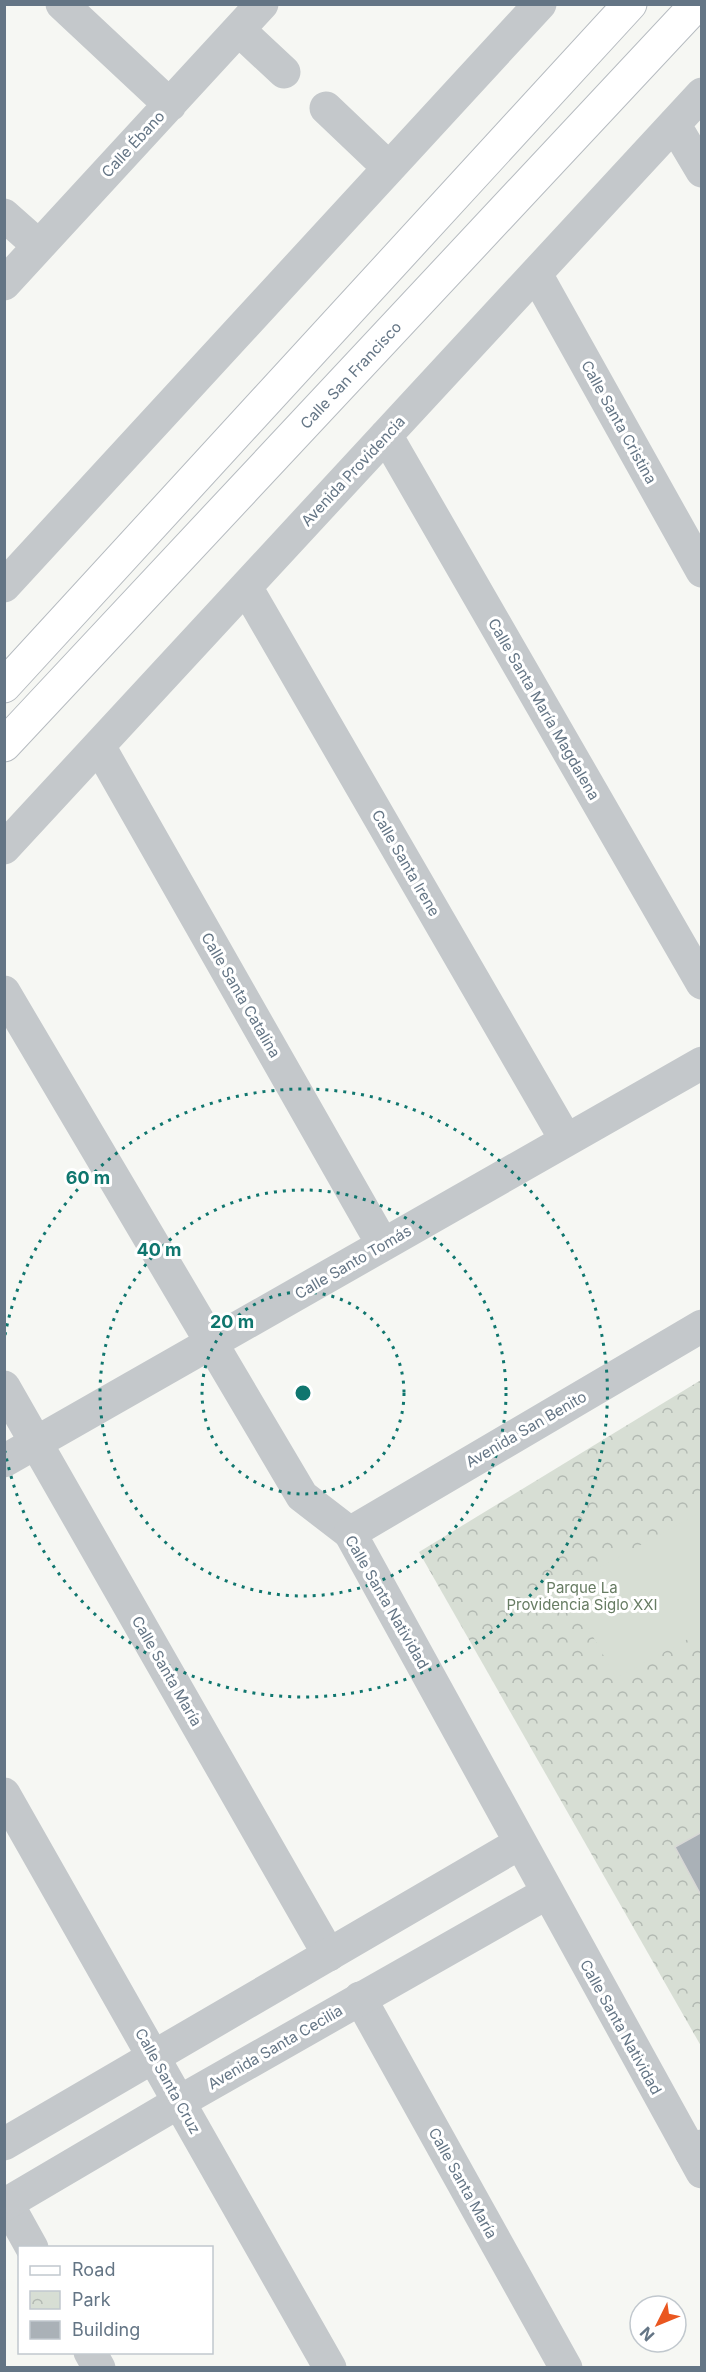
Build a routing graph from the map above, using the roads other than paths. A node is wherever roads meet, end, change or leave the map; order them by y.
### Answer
1 (62, 4) edge
2 (262, 4) edge
3 (540, 4) edge
4 (630, 4) edge
5 (697, 4) edge
6 (239, 30) junction
7 (284, 72) dead end
8 (702, 94) edge
9 (170, 105) junction
10 (327, 108) dead end
11 (674, 124) junction
12 (389, 168) junction
13 (702, 171) edge
14 (4, 215) edge
15 (39, 246) junction
16 (536, 274) junction
17 (4, 284) edge
18 (386, 435) junction
19 (702, 571) edge
20 (4, 586) edge
21 (246, 587) junction
22 (4, 686) edge
23 (4, 745) edge
24 (99, 746) junction
25 (4, 848) edge
26 (702, 983) edge
27 (4, 992) edge
28 (702, 1063) edge
29 (566, 1140) junction
30 (383, 1245) junction
31 (702, 1326) edge
32 (211, 1343) junction
33 (4, 1387) edge
34 (37, 1443) junction
35 (4, 1461) edge
36 (350, 1533) junction
37 (4, 1794) edge
38 (520, 1843) junction
39 (547, 1893) junction
40 (329, 1955) junction
41 (360, 1998) junction
42 (154, 2056) junction
43 (179, 2102) junction
44 (4, 2144) edge
45 (698, 2157) edge
46 (6, 2204) edge
47 (31, 2246) edge
48 (91, 2354) edge
49 (99, 2367) edge
50 (330, 2367) edge
51 (566, 2367) edge

1 - 9 street
2 - 6 street, Calle Ébano
3 - 12 street
4 - 22 main road
5 - 23 main road, Calle San Francisco
6 - 7 street
6 - 9 street, Calle Ébano
8 - 11 street, Avenida Providencia
9 - 15 street, Calle Ébano
10 - 12 street
11 - 13 street
11 - 16 street, Avenida Providencia
12 - 20 street
14 - 15 street
15 - 17 street, Calle Ébano
16 - 18 street, Avenida Providencia
16 - 19 street, Calle Santa Cristina
18 - 21 street, Avenida Providencia
18 - 26 street, Calle Santa María Magdalena
21 - 24 street, Avenida Providencia
21 - 29 street, Calle Santa Irene
24 - 25 street, Avenida Providencia
24 - 30 street, Calle Santa Catalina
27 - 32 street, Calle Santa Natividad
28 - 29 street, Calle Santo Tomás
29 - 30 street, Calle Santo Tomás
30 - 32 street, Calle Santo Tomás
31 - 36 street, Avenida San Benito
32 - 34 street, Calle Santo Tomás
32 - 36 street, Calle Santa Natividad
33 - 34 street, Calle Santa María
34 - 35 street, Calle Santo Tomás
34 - 40 street, Calle Santa María
36 - 38 street, Calle Santa Natividad
37 - 42 street, Calle Santa Cruz
38 - 39 street, Calle Santa Natividad
38 - 40 street
39 - 41 street, Avenida Santa Cecilia
39 - 45 street, Calle Santa Natividad
40 - 42 street
41 - 43 street, Avenida Santa Cecilia
41 - 51 street, Calle Santa María
42 - 43 street, Calle Santa Cruz
42 - 44 street
43 - 46 street, Avenida Santa Cecilia
43 - 50 street, Calle Santa Cruz
46 - 47 street
48 - 49 street

